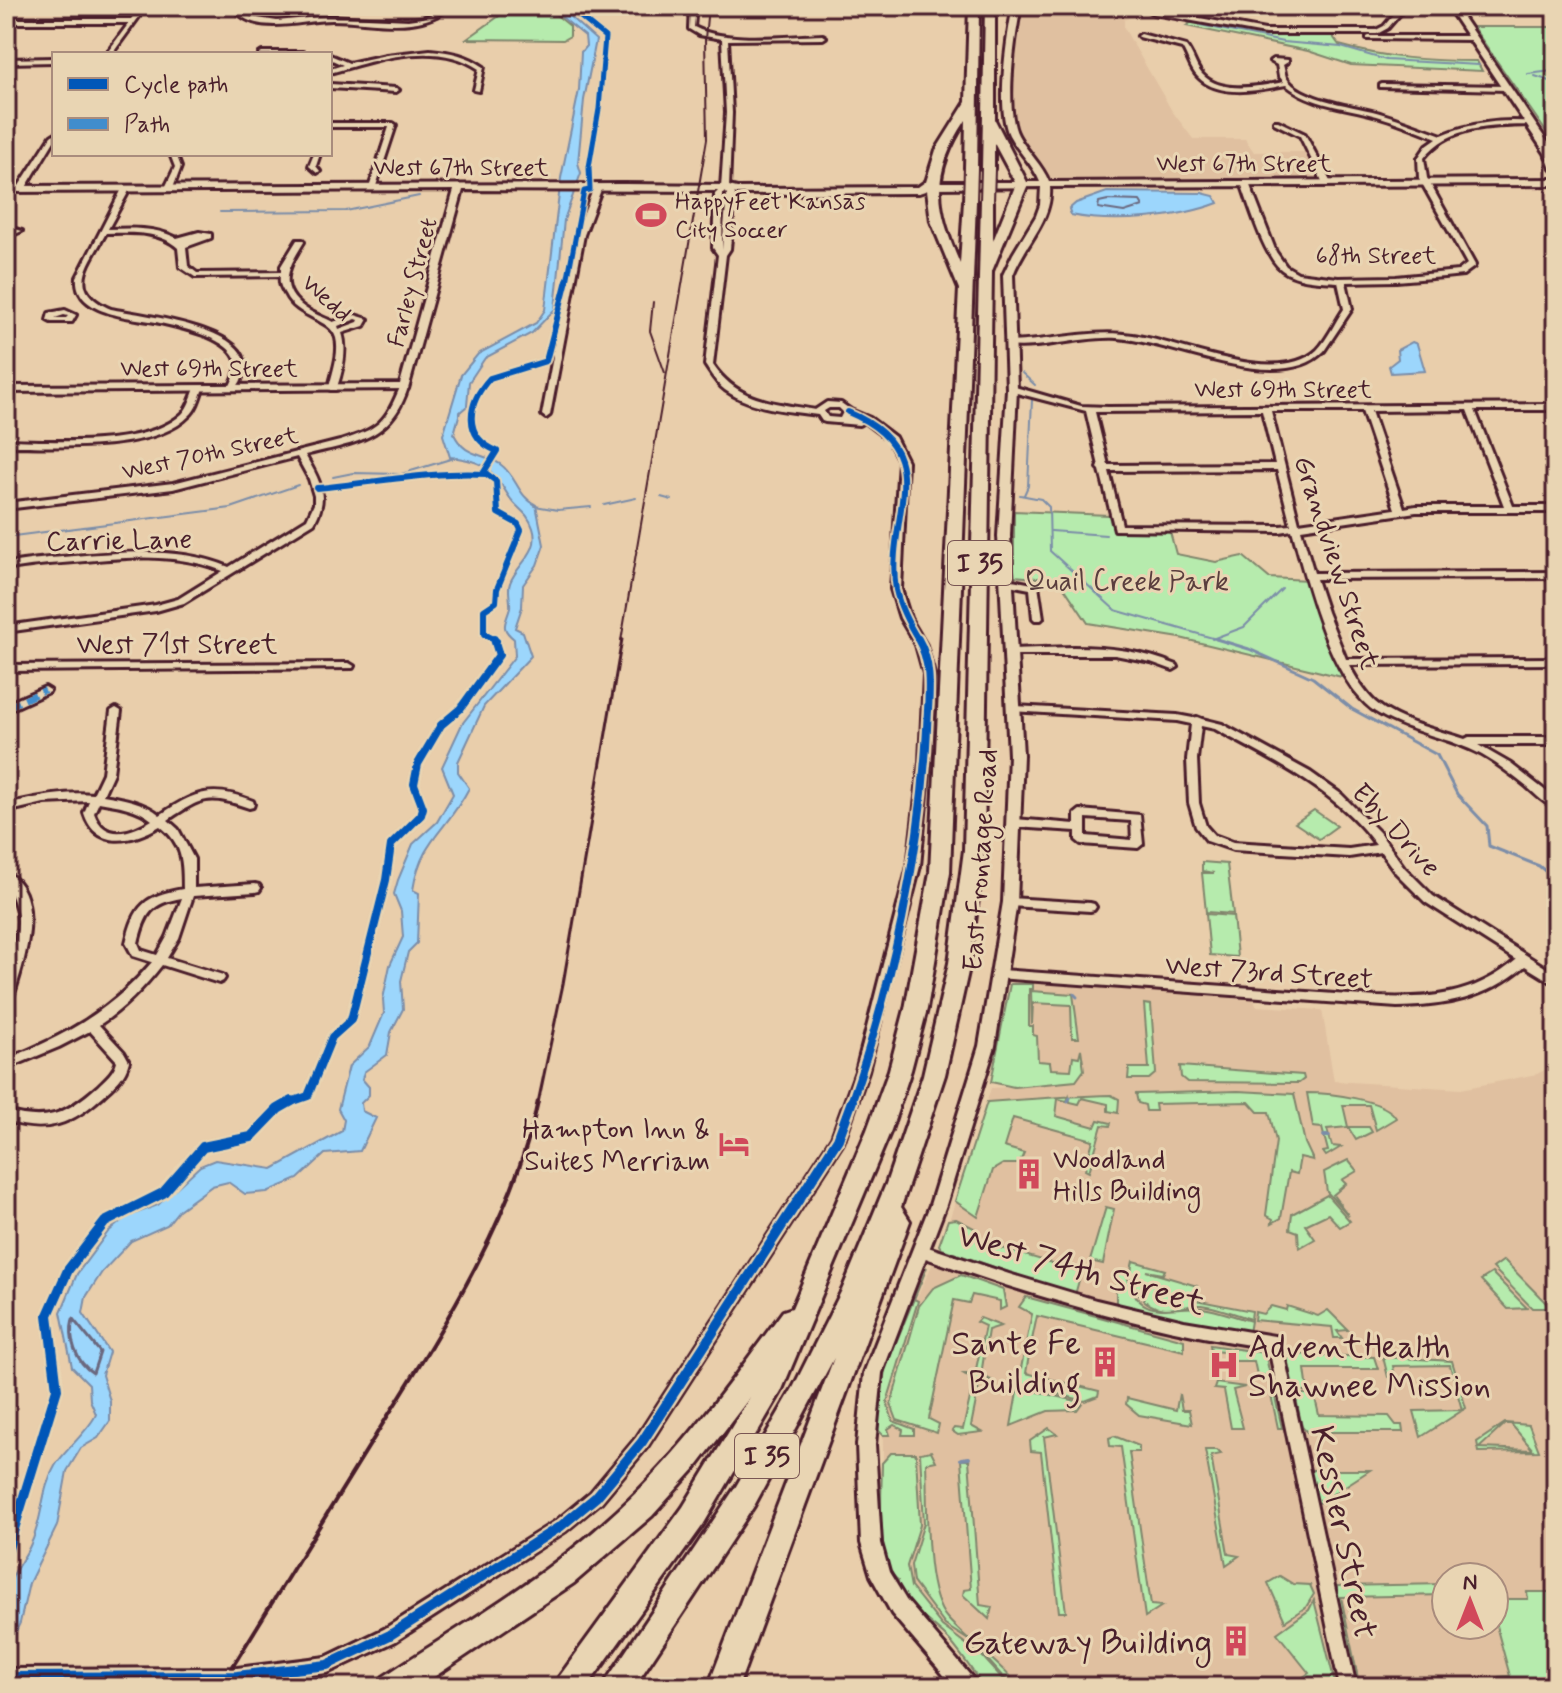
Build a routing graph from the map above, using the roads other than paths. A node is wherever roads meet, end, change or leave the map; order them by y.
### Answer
1 (144, 6) edge
2 (235, 6) edge
3 (449, 6) edge
4 (693, 6) edge
5 (974, 6) edge
6 (990, 6) edge
7 (1017, 6) edge
8 (1142, 6) edge
9 (1404, 6) edge
10 (1451, 6) edge
11 (6, 21) edge
12 (134, 21) junction
13 (1141, 36) dead end
14 (725, 37) junction
15 (823, 37) dead end
16 (1368, 38) dead end
17 (1472, 38) junction
18 (111, 52) edge
19 (332, 58) edge
20 (52, 60) edge
21 (6, 61) edge
22 (1280, 64) dead end
23 (348, 65) junction
24 (332, 70) edge
25 (1288, 83) junction
26 (332, 86) edge
27 (1382, 86) dead end
28 (1506, 88) junction
29 (396, 90) dead end
30 (477, 90) dead end
31 (973, 101) junction
32 (988, 119) junction
33 (1276, 122) dead end
34 (1530, 123) junction
35 (332, 125) edge
36 (1443, 138) junction
37 (52, 139) edge
38 (1553, 155) edge
39 (174, 156) edge
40 (316, 156) edge
41 (1556, 169) edge
42 (317, 171) dead end
43 (1556, 182) edge
44 (1245, 183) junction
45 (1327, 183) junction
46 (1425, 183) junction
47 (1022, 184) junction
48 (1045, 184) junction
49 (931, 186) junction
50 (459, 187) junction
51 (598, 187) junction
52 (169, 188) junction
53 (373, 188) junction
54 (725, 188) junction
55 (6, 189) edge
56 (21, 189) junction
57 (126, 189) junction
58 (718, 221) junction
59 (729, 221) junction
60 (18, 231) dead end
61 (103, 231) junction
62 (6, 236) edge
63 (300, 242) dead end
64 (722, 255) junction
65 (283, 274) junction
66 (986, 275) junction
67 (1341, 279) junction
68 (967, 292) junction
69 (93, 303) junction
70 (71, 313) dead end
71 (1010, 344) junction
72 (199, 388) junction
73 (233, 388) junction
74 (333, 388) junction
75 (6, 389) edge
76 (1012, 389) junction
77 (403, 392) junction
78 (1556, 407) edge
79 (1470, 408) junction
80 (1090, 409) junction
81 (1266, 409) junction
82 (1366, 409) junction
83 (819, 411) junction
84 (546, 415) dead end
85 (845, 416) junction
86 (6, 443) edge
87 (300, 455) junction
88 (1281, 467) junction
89 (1102, 468) junction
90 (6, 506) edge
91 (1510, 509) junction
92 (1556, 509) edge
93 (1400, 511) junction
94 (1296, 527) junction
95 (6, 567) edge
96 (230, 571) junction
97 (1556, 575) edge
98 (1312, 576) junction
99 (1007, 582) junction
100 (1038, 618) dead end
101 (6, 629) edge
102 (1011, 652) junction
103 (1556, 661) edge
104 (1341, 662) junction
105 (349, 666) dead end
106 (1173, 667) dead end
107 (6, 668) edge
108 (45, 690) dead end
109 (7, 705) edge
110 (1015, 709) junction
111 (116, 711) dead end
112 (1197, 720) junction
113 (1461, 740) junction
114 (1556, 741) edge
115 (1504, 742) junction
116 (1497, 761) junction
117 (97, 796) junction
118 (249, 804) dead end
119 (1556, 805) edge
120 (6, 808) edge
121 (161, 818) junction
122 (1015, 823) junction
123 (1081, 828) junction
124 (1384, 848) junction
125 (6, 876) edge
126 (255, 888) dead end
127 (187, 895) junction
128 (1010, 902) junction
129 (1090, 907) dead end
130 (1523, 961) junction
131 (159, 962) junction
132 (1001, 975) junction
133 (219, 978) dead end
134 (1556, 980) edge
135 (6, 1000) edge
136 (91, 1024) junction
137 (6, 1064) edge
138 (6, 1116) edge
139 (887, 1208) junction
140 (922, 1251) junction
141 (814, 1289) junction
142 (1275, 1342) joint
143 (6, 1677) edge
144 (393, 1687) edge
145 (569, 1687) edge
146 (617, 1687) edge
147 (723, 1687) edge
148 (967, 1687) edge
149 (1348, 1687) edge

1 - 12 street
2 - 3 street
4 - 14 street
5 - 31 highway, I 35
6 - 32 highway, I 35
7 - 48 street
8 - 9 street
10 - 17 main road
11 - 12 street
12 - 18 street
13 - 25 street
14 - 15 street
14 - 54 street
16 - 17 street
17 - 28 main road
19 - 23 street
20 - 21 street
22 - 25 street
23 - 24 street
23 - 30 street
25 - 36 street
26 - 29 street
27 - 28 street
28 - 34 main road
31 - 49 highway
31 - 68 highway, I 35, bridge
32 - 47 highway
32 - 66 highway, I 35, bridge
33 - 45 street
34 - 36 street
34 - 38 main road
35 - 53 street
36 - 46 street
37 - 56 street
38 - 41 main road
39 - 52 street
40 - 42 street
43 - 46 street, West 67th Street
44 - 45 street, West 67th Street
44 - 48 street, West 67th Street
44 - 67 street, 68th Street
45 - 46 street, West 67th Street
46 - 67 street, 68th Street
47 - 48 street, West 67th Street
47 - 49 street, West 67th Street
47 - 66 highway
48 - 71 street, East Frontage Road
49 - 54 street, West 67th Street
49 - 68 highway
50 - 51 street, West 67th Street
50 - 53 street, West 67th Street
50 - 77 street, Farley Street
51 - 54 street, West 67th Street
51 - 84 street
52 - 53 street, West 67th Street
52 - 57 street, West 67th Street
54 - 58 street
54 - 59 street
55 - 56 street, West 67th Street
56 - 57 street, West 67th Street
57 - 61 street
58 - 59 street
58 - 64 street
59 - 64 street
60 - 62 street
61 - 65 street
61 - 69 street
63 - 65 street, Wedd
64 - 83 street
65 - 74 street, Wedd
66 - 139 highway, I 35
67 - 71 street
68 - 141 highway, I 35
69 - 70 street
69 - 73 street
71 - 76 street, East Frontage Road
72 - 73 street, West 69th Street
72 - 75 street, West 69th Street
72 - 86 street
73 - 74 street, West 69th Street
74 - 77 street, West 69th Street
76 - 80 street, West 69th Street
76 - 99 street, East Frontage Road
77 - 87 street, West 70th Street
78 - 79 street, West 69th Street
79 - 82 street, West 69th Street
79 - 91 street
80 - 81 street, West 69th Street
80 - 89 street
81 - 82 street, West 69th Street
81 - 88 street, Grandview Street
82 - 93 street
83 - 85 street
83 - 85 street
85 - 143 street
87 - 90 street, West 70th Street
87 - 96 street
88 - 89 street
88 - 94 street, Grandview Street
89 - 94 street
91 - 92 street
91 - 93 street
93 - 94 street
94 - 98 street, Grandview Street
95 - 96 street, Carrie Lane
96 - 101 street
97 - 98 street
98 - 104 street, Grandview Street
99 - 100 street
99 - 102 street, East Frontage Road
102 - 106 street
102 - 110 street, East Frontage Road
103 - 104 street
104 - 113 street, Grandview Street
105 - 107 street, West 71st Street
108 - 109 street
110 - 112 street, Eby Drive
110 - 122 street, East Frontage Road
111 - 117 street
112 - 124 street, Eby Drive
112 - 124 street
113 - 115 street
113 - 116 street, Grandview Street
114 - 115 street
115 - 116 street
116 - 119 street, Grandview Street
117 - 120 street
117 - 121 street
117 - 121 street
118 - 121 street
121 - 127 street
122 - 123 street
122 - 128 street, East Frontage Road
123 - 123 street
124 - 130 street, Eby Drive
125 - 135 street
126 - 127 street
127 - 131 street
127 - 131 street
128 - 129 street
128 - 132 street, East Frontage Road
130 - 132 street, West 73rd Street
130 - 134 street, Eby Drive
131 - 133 street
131 - 136 street
132 - 140 street, East Frontage Road
136 - 137 street
136 - 138 street
139 - 146 highway, I 35
139 - 147 highway
140 - 142 street, West 74th Street
140 - 148 street, East Frontage Road
141 - 144 highway
141 - 145 highway, I 35
142 - 149 street, Kessler Street

